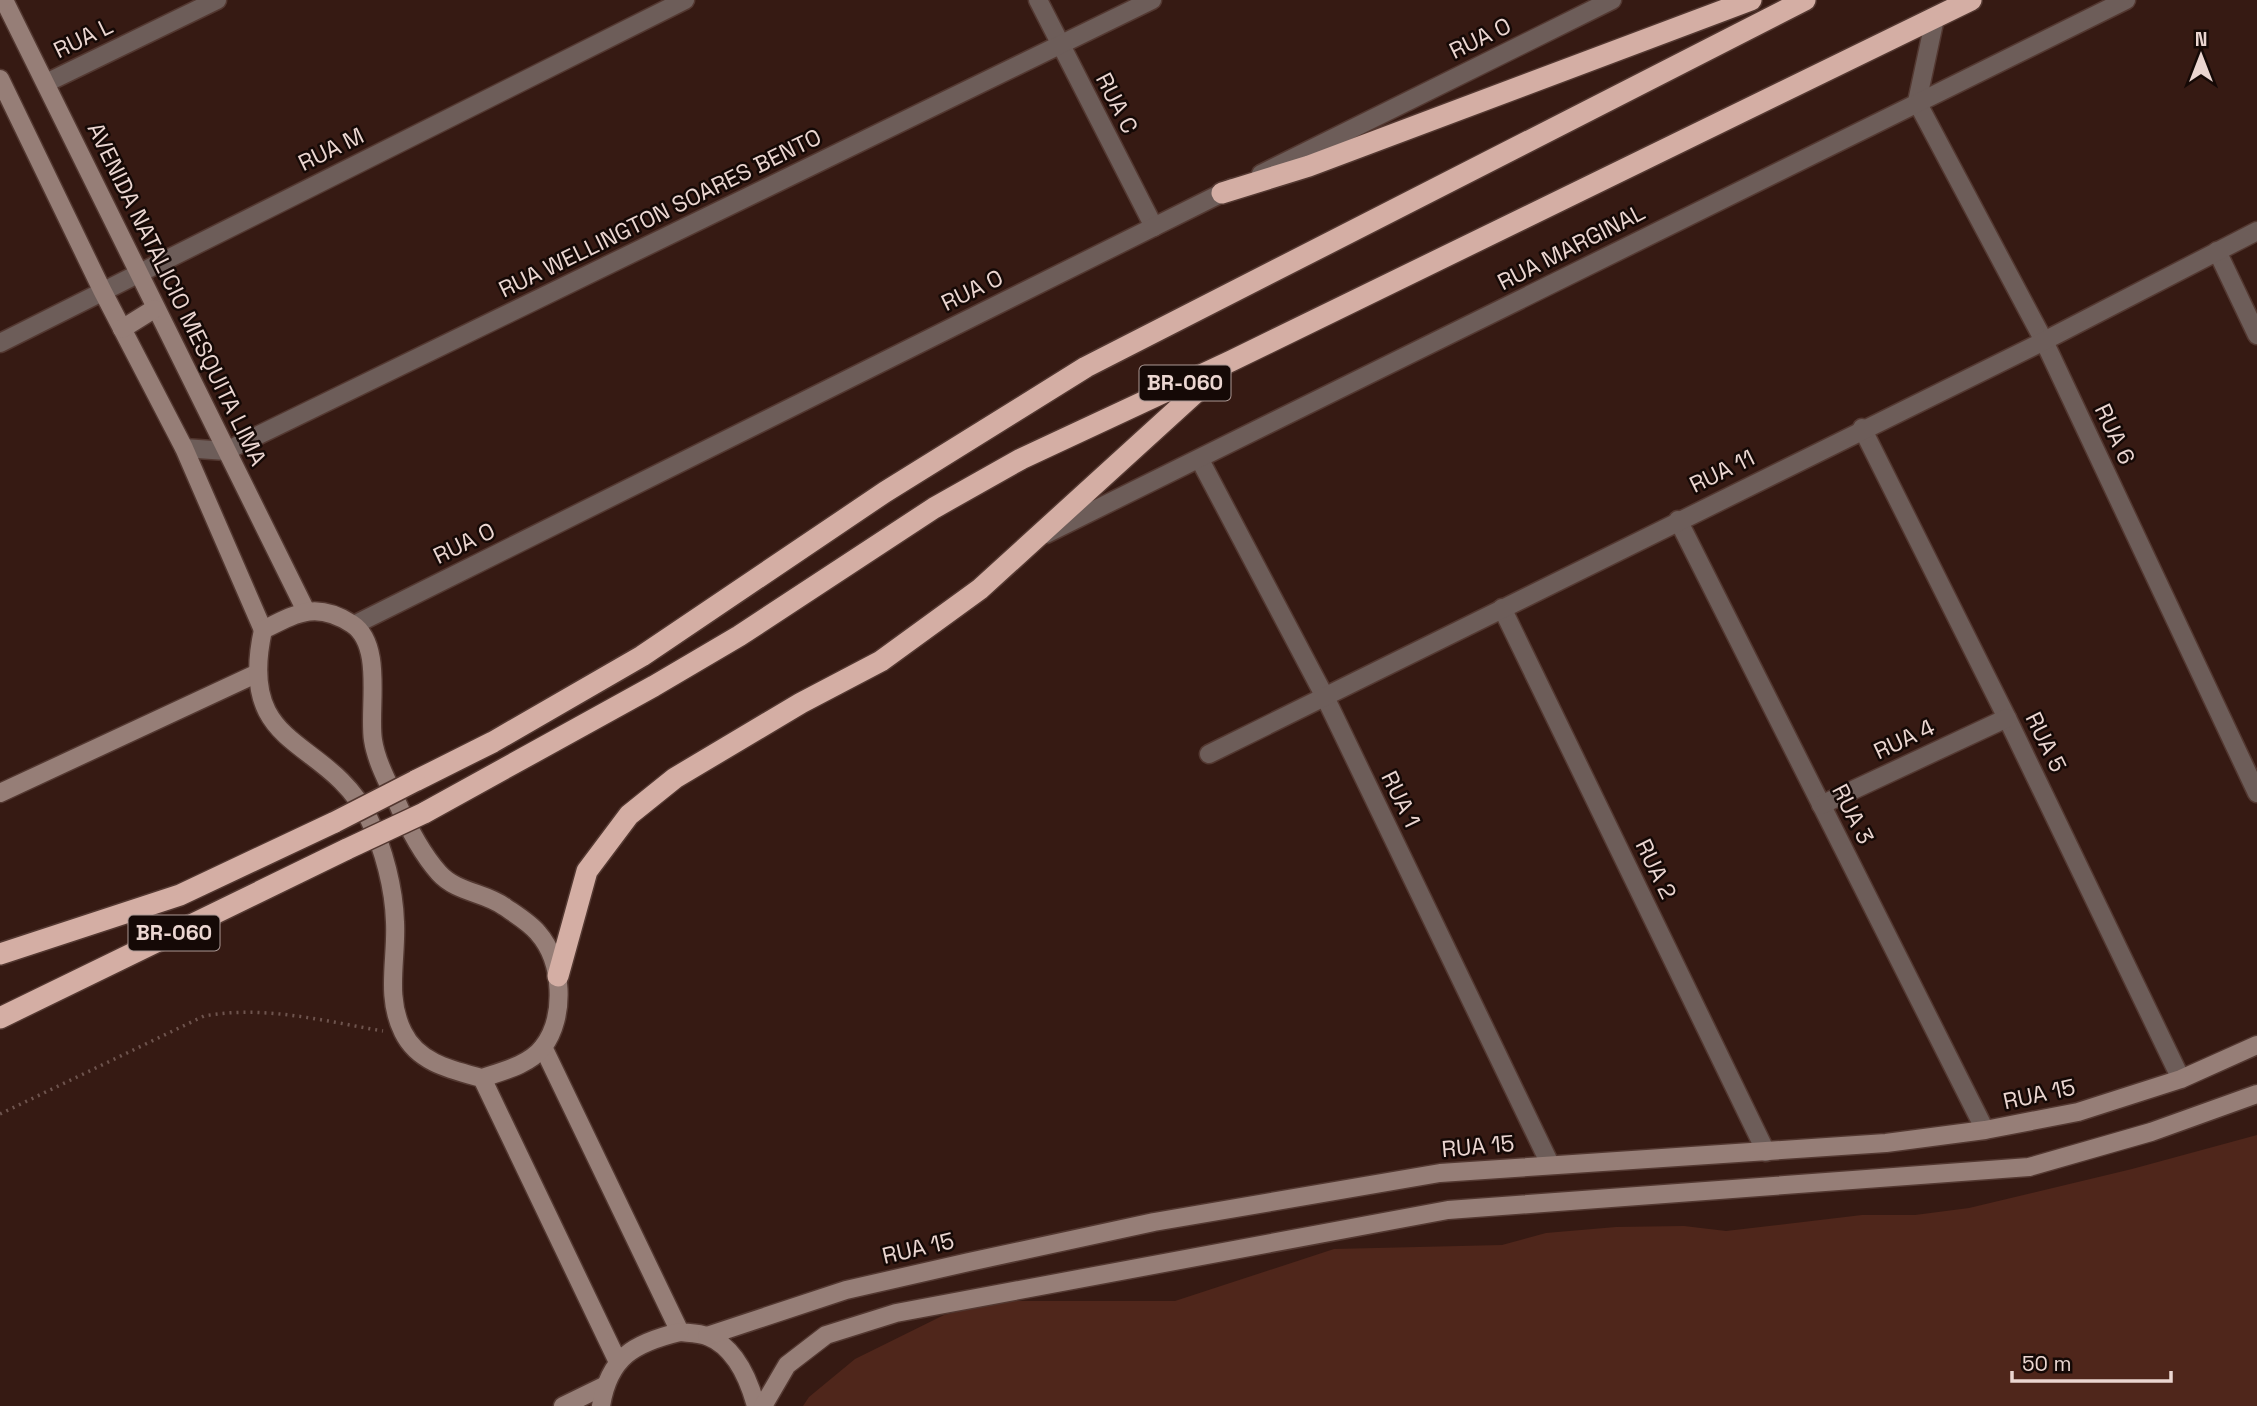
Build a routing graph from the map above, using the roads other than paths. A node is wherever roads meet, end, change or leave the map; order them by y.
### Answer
1 (4, 0) edge
2 (217, 0) edge
3 (685, 0) edge
4 (1038, 0) edge
5 (1152, 0) edge
6 (1612, 0) edge
7 (1751, 0) edge
8 (1805, 0) edge
9 (1971, 0) edge
10 (2126, 0) edge
11 (1935, 18) junction
12 (1060, 46) junction
13 (0, 79) edge
14 (46, 83) junction
15 (1917, 102) junction
16 (1222, 193) junction
17 (1154, 227) junction
18 (2257, 231) edge
19 (2217, 251) junction
20 (137, 273) junction
21 (103, 290) junction
22 (154, 309) junction
23 (122, 329) junction
24 (2257, 335) edge
25 (2044, 341) junction
26 (0, 343) edge
27 (1231, 361) junction
28 (1862, 428) junction
29 (184, 448) junction
30 (226, 451) junction
31 (1200, 460) junction
32 (1678, 520) junction
33 (1037, 539) junction
34 (1502, 608) junction
35 (305, 609) junction
36 (354, 625) junction
37 (263, 630) junction
38 (258, 673) junction
39 (1325, 697) junction
40 (2007, 718) junction
41 (1209, 754) dead end
42 (0, 793) edge
43 (2257, 793) edge
44 (1821, 805) junction
45 (0, 954) edge
46 (558, 976) junction
47 (0, 1018) edge
48 (2257, 1045) edge
49 (543, 1047) junction
50 (482, 1078) junction
51 (2181, 1079) junction
52 (2257, 1094) edge
53 (1985, 1130) junction
54 (1766, 1152) junction
55 (1550, 1164) junction
56 (680, 1332) junction
57 (708, 1336) junction
58 (618, 1362) junction
59 (604, 1386) junction
60 (563, 1406) edge
61 (601, 1406) edge
62 (756, 1406) edge
63 (763, 1406) edge

1 - 14 street, AVENIDA NATALICIO MESQUITA LIMA
2 - 14 street, RUA L
3 - 20 street, RUA M
4 - 12 street, RUA C
5 - 12 street, RUA WELLINGTON SOARES BENTO
6 - 16 street, RUA O
7 - 16 highway
8 - 45 highway, BR-060, bridge
9 - 11 highway, BR-060
10 - 15 street, RUA MARGINAL
11 - 15 street
11 - 27 highway, BR-060
12 - 17 street, RUA C
12 - 30 street, RUA WELLINGTON SOARES BENTO
13 - 21 street
14 - 20 street, AVENIDA NATALICIO MESQUITA LIMA
15 - 25 street, RUA 6
15 - 31 street, RUA MARGINAL
16 - 17 street, RUA O
17 - 36 street, RUA O
18 - 19 street, RUA 11
19 - 24 street
19 - 25 street, RUA 11
20 - 21 street, RUA M
20 - 22 street, AVENIDA NATALICIO MESQUITA LIMA
21 - 23 street
21 - 26 street, RUA M
22 - 23 street
22 - 30 street, AVENIDA NATALICIO MESQUITA LIMA
23 - 29 street
25 - 28 street, RUA 11
25 - 43 street, RUA 6
27 - 33 highway
27 - 47 highway, BR-060, bridge
28 - 32 street, RUA 11
28 - 40 street, RUA 5
29 - 30 street, RUA WELLINGTON SOARES BENTO
29 - 37 street
30 - 35 street, AVENIDA NATALICIO MESQUITA LIMA
31 - 33 street, RUA MARGINAL
31 - 39 street, RUA 1
32 - 34 street, RUA 11
32 - 44 street, RUA 3
33 - 46 highway
34 - 39 street, RUA 11
34 - 54 street, RUA 2
35 - 36 street
35 - 37 street
36 - 46 street
37 - 38 street
38 - 42 street
38 - 50 street
39 - 41 street, RUA 11
39 - 55 street, RUA 1
40 - 44 street, RUA 4
40 - 51 street, RUA 5
44 - 53 street, RUA 3
46 - 49 street
48 - 51 street, RUA 15
49 - 50 street
49 - 56 street
50 - 58 street
51 - 53 street, RUA 15
52 - 63 street
53 - 54 street, RUA 15
54 - 55 street, RUA 15
55 - 57 street, RUA 15
56 - 57 street
56 - 58 street
57 - 62 street
58 - 59 street
59 - 60 street
59 - 61 street

